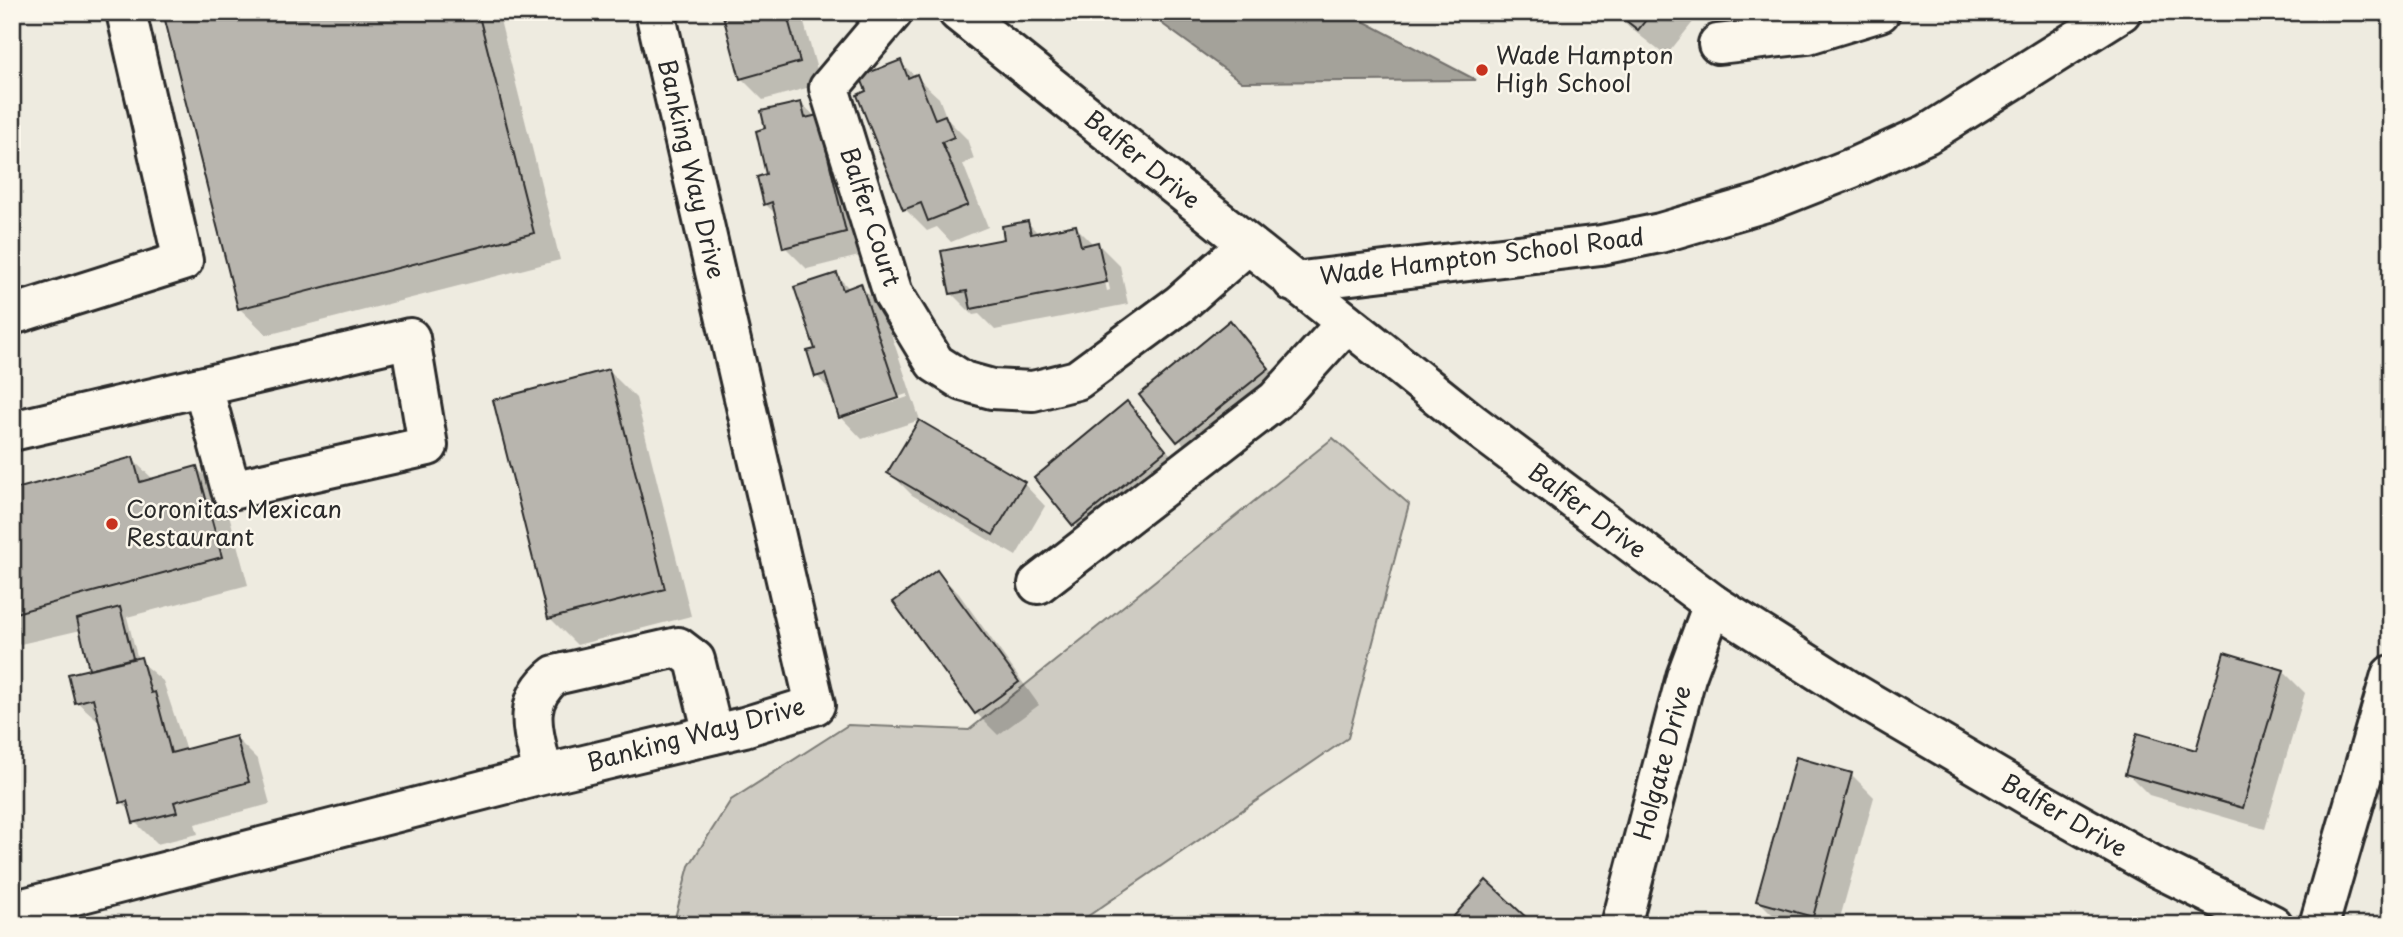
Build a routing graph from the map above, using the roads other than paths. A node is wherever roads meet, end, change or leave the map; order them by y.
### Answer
1 (127, 12) edge
2 (655, 12) edge
3 (893, 12) edge
4 (958, 12) edge
5 (1880, 12) edge
6 (2121, 12) edge
7 (1718, 44) dead end
8 (1247, 244) junction
9 (1293, 282) junction
10 (12, 316) edge
11 (1346, 323) junction
12 (203, 387) junction
13 (12, 431) edge
14 (1038, 584) dead end
15 (1713, 604) junction
16 (2391, 675) edge
17 (713, 734) junction
18 (543, 774) junction
19 (12, 911) edge
20 (1621, 925) edge
21 (2273, 925) edge
22 (2319, 925) edge

1 - 10 street
2 - 17 street, Banking Way Drive
3 - 8 street, Balfer Court
4 - 8 street, Balfer Drive
5 - 7 street
6 - 9 street, Wade Hampton School Road
8 - 9 street, Balfer Drive
9 - 11 street, Balfer Drive
11 - 14 street
11 - 15 street, Balfer Drive
12 - 12 street
12 - 13 street
15 - 20 street, Holgate Drive
15 - 21 street, Balfer Drive
16 - 22 street
17 - 18 street, Banking Way Drive
17 - 18 street
18 - 19 street, Banking Way Drive

